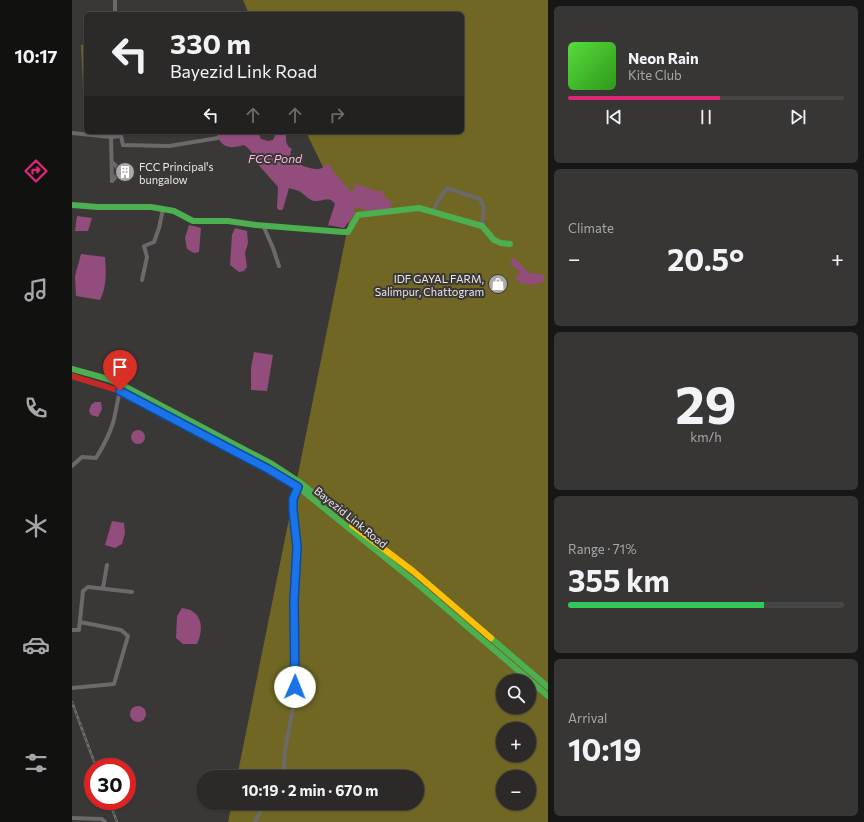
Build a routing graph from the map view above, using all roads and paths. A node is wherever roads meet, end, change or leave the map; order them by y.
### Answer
1 (115, 0) edge
2 (116, 12) edge
3 (72, 133) edge
4 (121, 134) edge
5 (111, 137) junction
6 (218, 138) dead end
7 (112, 162) dead end
8 (72, 205) edge
9 (162, 209) junction
10 (433, 212) junction
11 (263, 225) junction
12 (482, 226) junction
13 (510, 244) dead end
14 (279, 266) dead end
15 (142, 280) dead end
16 (72, 370) edge
17 (72, 376) edge
18 (120, 391) junction
19 (72, 466) edge
20 (298, 487) junction
21 (107, 565) dead end
22 (104, 588) junction
23 (132, 592) dead end
24 (80, 622) junction
25 (72, 630) edge
26 (546, 685) edge
27 (72, 688) edge
28 (546, 694) edge
29 (285, 770) edge
30 (261, 810) edge
31 (72, 818) edge
32 (105, 822) edge
33 (255, 822) edge

1 - 2 street
3 - 5 street
4 - 5 street
4 - 6 street
5 - 7 street
8 - 9 main road
9 - 11 main road
9 - 15 street
10 - 11 main road
10 - 12 main road
10 - 12 street
11 - 14 street
12 - 13 main road
16 - 26 main road, Bayezid Link Road
17 - 18 main road, Bayezid Link Road
18 - 19 street
18 - 20 main road, Bayezid Link Road
20 - 28 main road, Bayezid Link Road
20 - 29 street
21 - 22 street
22 - 23 street
22 - 24 street
24 - 25 street
24 - 27 street
30 - 33 street
31 - 32 street

